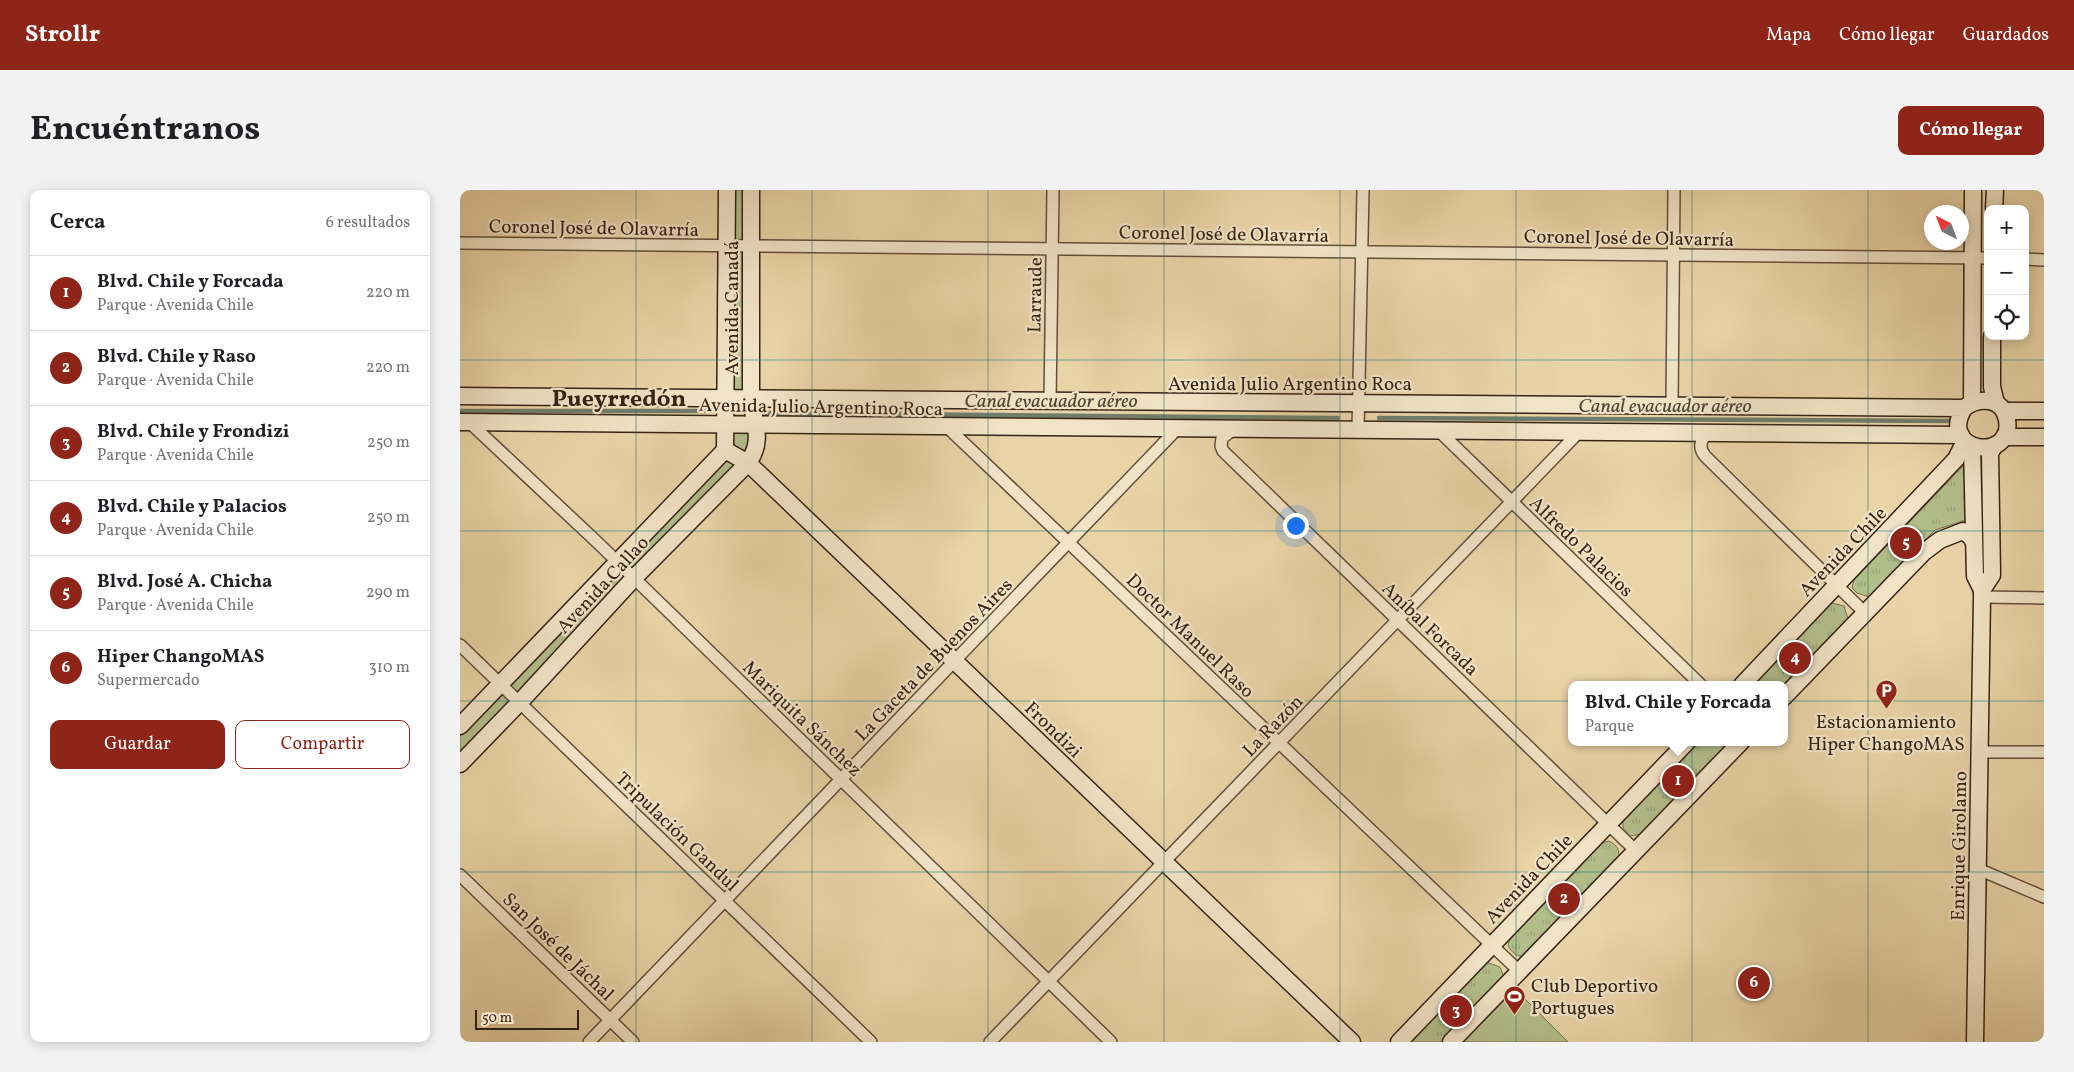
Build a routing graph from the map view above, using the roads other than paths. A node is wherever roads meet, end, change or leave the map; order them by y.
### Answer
1 (727, 190) edge
2 (751, 190) edge
3 (1053, 190) edge
4 (1363, 190) edge
5 (1674, 190) edge
6 (1974, 190) edge
7 (1995, 190) edge
8 (1994, 205) edge
9 (460, 243) edge
10 (727, 246) junction
11 (751, 246) junction
12 (1052, 249) junction
13 (1362, 252) junction
14 (1673, 255) junction
15 (1980, 258) edge
16 (2029, 259) edge
17 (2044, 260) edge
18 (1992, 340) edge
19 (460, 396) edge
20 (726, 398) junction
21 (751, 398) junction
22 (1050, 401) junction
23 (1360, 403) junction
24 (1968, 405) junction
25 (1672, 406) junction
26 (2000, 407) junction
27 (2044, 412) edge
28 (464, 422) edge
29 (726, 425) junction
30 (754, 425) junction
31 (947, 427) junction
32 (1177, 429) junction
33 (1234, 429) junction
34 (1358, 430) junction
35 (1439, 431) junction
36 (1579, 432) junction
37 (1710, 433) junction
38 (2044, 437) edge
39 (1966, 441) junction
40 (2000, 441) junction
41 (725, 450) junction
42 (748, 463) junction
43 (1511, 503) junction
44 (1974, 542) junction
45 (1068, 543) junction
46 (617, 562) junction
47 (634, 578) junction
48 (1837, 586) junction
49 (1982, 593) junction
50 (2044, 598) edge
51 (1865, 613) junction
52 (1397, 620) junction
53 (460, 645) edge
54 (954, 661) junction
55 (1697, 681) edge
56 (1746, 681) edge
57 (501, 684) junction
58 (1788, 693) edge
59 (520, 702) junction
60 (460, 726) edge
61 (1279, 743) junction
62 (1683, 746) edge
63 (1737, 746) edge
64 (1980, 752) junction
65 (2044, 752) edge
66 (460, 764) edge
67 (840, 778) junction
68 (1608, 824) junction
69 (1636, 851) junction
70 (1164, 862) junction
71 (1978, 869) junction
72 (460, 875) edge
73 (2044, 897) edge
74 (724, 901) junction
75 (1492, 945) junction
76 (1519, 971) junction
77 (1048, 981) junction
78 (610, 1020) junction
79 (589, 1042) edge
80 (633, 1042) edge
81 (871, 1042) edge
82 (990, 1042) edge
83 (1111, 1042) edge
84 (1352, 1042) edge
85 (1399, 1042) edge
86 (1451, 1042) edge
87 (1975, 1042) edge

1 - 10 main road, Avenida Canadá
2 - 11 main road, Avenida Canadá
3 - 12 street, Larraude
4 - 13 street
5 - 14 street
6 - 15 main road
7 - 8 main road
9 - 10 street, Coronel José de Olavarría
10 - 11 street, Coronel José de Olavarría
10 - 20 main road, Avenida Canadá
11 - 12 street, Coronel José de Olavarría
11 - 21 main road, Avenida Canadá
12 - 13 street, Coronel José de Olavarría
12 - 22 street, Larraude
13 - 14 street, Coronel José de Olavarría
13 - 23 street
14 - 15 street, Coronel José de Olavarría
14 - 25 street
15 - 24 main road
16 - 17 street
18 - 26 main road
19 - 20 main road, Avenida Julio Argentino Roca
20 - 21 main road, Avenida Julio Argentino Roca
20 - 29 main road, Avenida Canadá
21 - 22 main road, Avenida Julio Argentino Roca
21 - 30 main road, Avenida Canadá
22 - 23 main road, Avenida Julio Argentino Roca
23 - 25 main road, Avenida Julio Argentino Roca
23 - 34 street
24 - 25 main road, Avenida Julio Argentino Roca
24 - 26 main road, Avenida Julio Argentino Roca
24 - 39 main road
26 - 27 main road, Avenida Julio Argentino Roca
26 - 40 main road
28 - 29 main road, Avenida Julio Argentino Roca
28 - 46 street, Mariquita Sánchez
29 - 30 main road, Avenida Julio Argentino Roca
29 - 41 main road
30 - 31 main road, Avenida Julio Argentino Roca
30 - 42 main road, Avenida Callao
31 - 32 main road, Avenida Julio Argentino Roca
31 - 45 street, Doctor Manuel Raso
32 - 33 main road, Avenida Julio Argentino Roca
32 - 45 street, La Gaceta de Buenos Aires
33 - 34 main road, Avenida Julio Argentino Roca
33 - 52 street, Aníbal Forcada
34 - 35 main road, Avenida Julio Argentino Roca
35 - 36 main road, Avenida Julio Argentino Roca
35 - 43 street, Alfredo Palacios
36 - 37 main road, Avenida Julio Argentino Roca
36 - 43 street, La Razón
37 - 39 main road, Avenida Julio Argentino Roca
37 - 48 street
38 - 40 main road, Avenida Julio Argentino Roca
39 - 40 main road, Avenida Julio Argentino Roca
39 - 44 main road
39 - 48 main road, Avenida Chile
40 - 49 main road, Enrique Girolamo
41 - 42 main road, Frondizi
41 - 46 main road, Avenida Callao
42 - 47 main road, Avenida Callao
42 - 54 main road, Frondizi
43 - 52 street, La Razón
43 - 55 street, Alfredo Palacios
44 - 49 main road
44 - 51 main road
45 - 54 street, La Gaceta de Buenos Aires
45 - 61 street, Doctor Manuel Raso
46 - 47 street, Mariquita Sánchez
46 - 57 main road, Avenida Callao
47 - 59 main road, Avenida Callao
47 - 67 street, Mariquita Sánchez
48 - 51 street
48 - 56 main road, Avenida Chile
49 - 50 street
49 - 64 main road, Enrique Girolamo
51 - 58 main road
52 - 61 street, La Razón
52 - 68 street, Aníbal Forcada
53 - 57 street, Tripulación Gandul
54 - 67 street, La Gaceta de Buenos Aires
54 - 70 main road, Frondizi
57 - 59 street, Tripulación Gandul
57 - 60 main road, Avenida Callao
59 - 66 main road, Avenida Callao
59 - 74 street, Tripulación Gandul
61 - 70 street, La Razón
61 - 75 street, Doctor Manuel Raso
62 - 68 main road, Avenida Chile
63 - 69 main road
64 - 65 street
64 - 71 main road, Enrique Girolamo
67 - 74 street, La Gaceta de Buenos Aires
67 - 77 street, Mariquita Sánchez
68 - 69 street, Aníbal Forcada
68 - 75 main road, Avenida Chile
69 - 76 main road
70 - 77 street, La Razón
70 - 84 main road, Frondizi
71 - 73 street
71 - 87 main road, Enrique Girolamo
72 - 78 street, San José de Jáchal
74 - 78 street, La Gaceta de Buenos Aires
74 - 81 street, Tripulación Gandul
75 - 76 street, Doctor Manuel Raso
75 - 85 main road, Avenida Chile
76 - 86 main road
77 - 82 street, La Razón
77 - 83 street, Mariquita Sánchez
78 - 79 street, La Gaceta de Buenos Aires
78 - 80 street, San José de Jáchal

